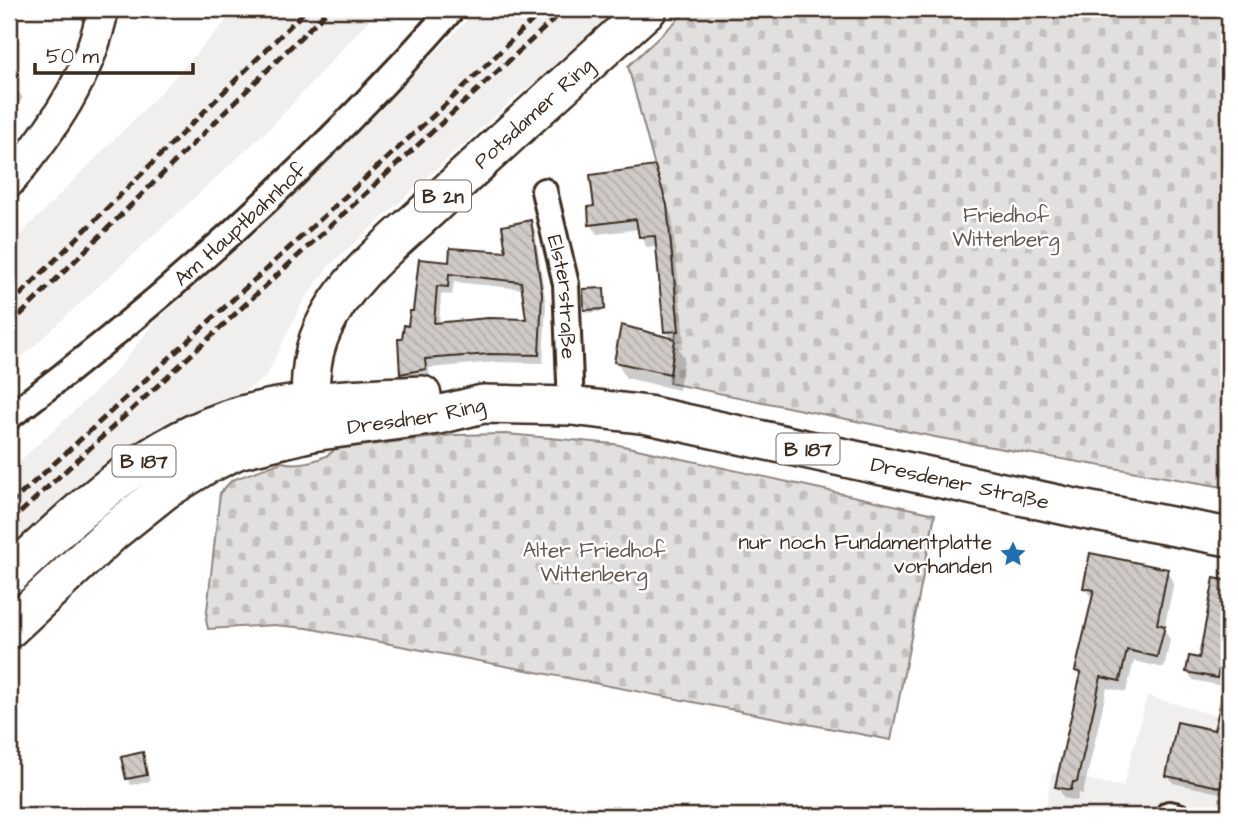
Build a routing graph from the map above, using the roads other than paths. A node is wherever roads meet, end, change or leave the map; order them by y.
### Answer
1 (103, 9) edge
2 (452, 9) edge
3 (648, 9) edge
4 (9, 182) edge
5 (544, 191) dead end
6 (483, 404) joint
7 (571, 406) junction
8 (9, 417) edge
9 (311, 418) junction
10 (1229, 537) edge
11 (9, 576) edge
12 (9, 629) edge

1 - 4 street
2 - 8 street, Am Hauptbahnhof
3 - 9 main road, Potsdamer Ring / B 2n
5 - 7 street, Elsterstraße
6 - 7 main road, Dresdener Straße / B 187
6 - 9 main road, Dresdner Ring / B 187
7 - 10 main road, Dresdener Straße / B 187
9 - 11 main road, Dresdner Ring / B 187
9 - 12 main road, Dresdner Ring / B 187

